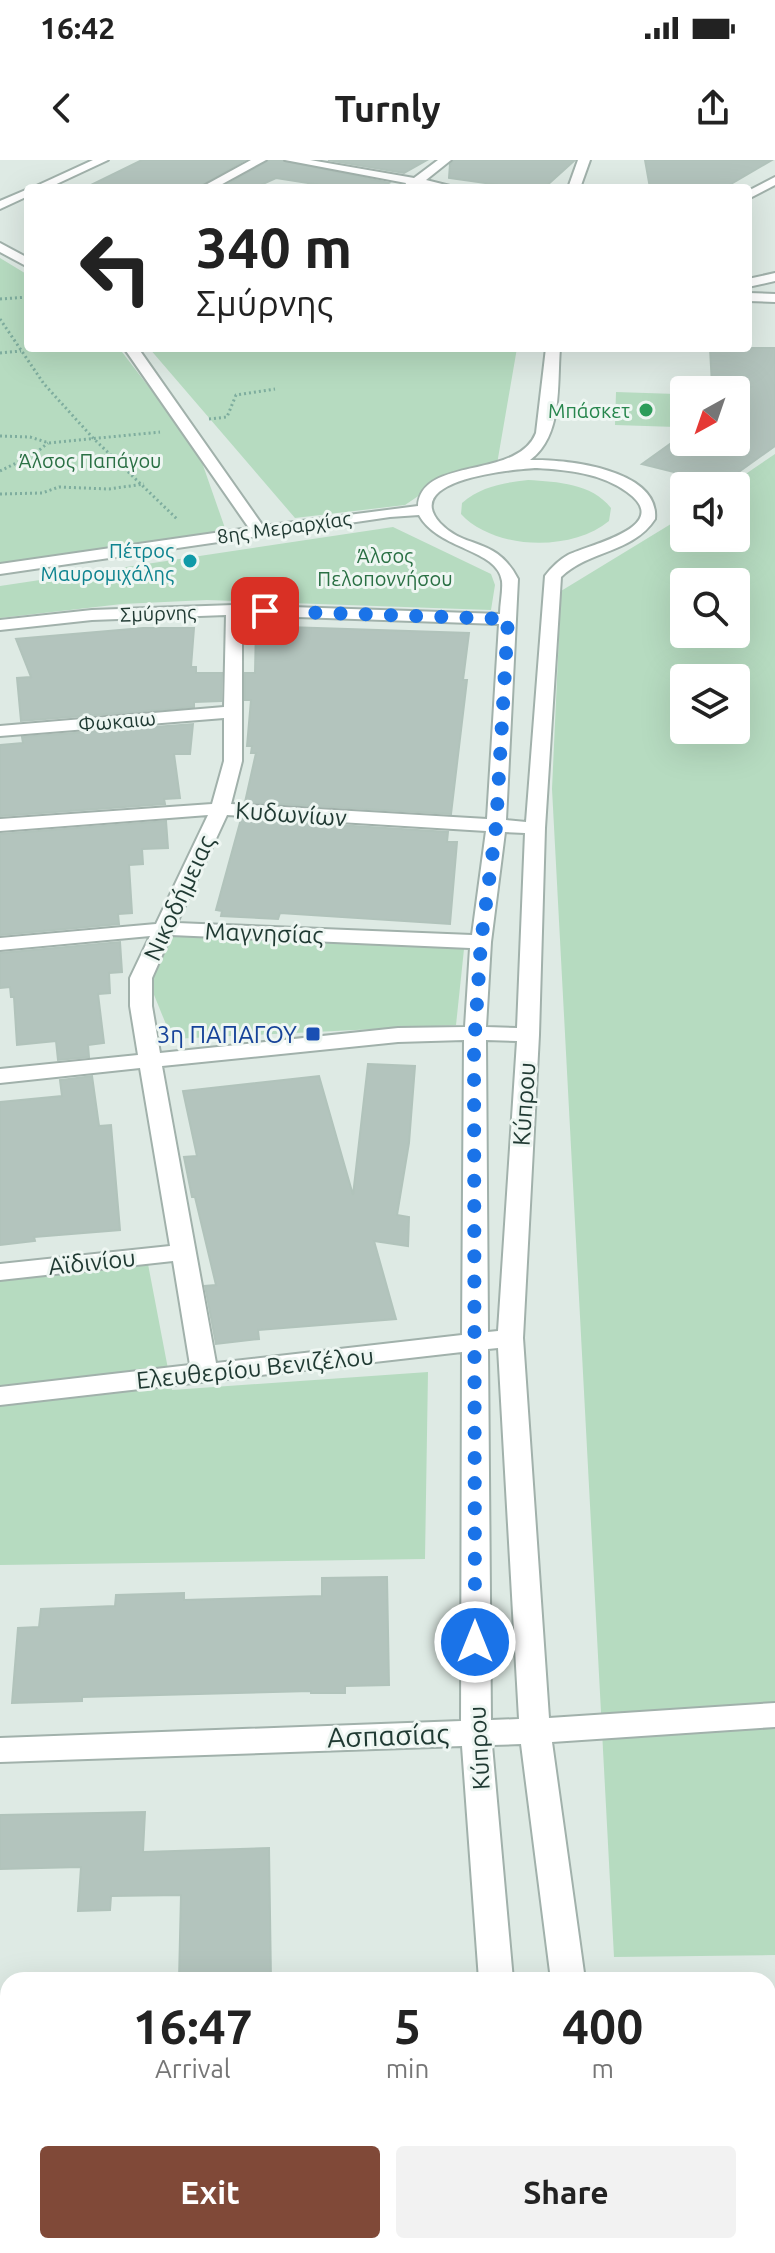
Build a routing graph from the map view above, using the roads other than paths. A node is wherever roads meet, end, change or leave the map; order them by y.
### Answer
1 (102, 160) edge
2 (260, 160) edge
3 (291, 160) edge
4 (445, 160) edge
5 (584, 160) edge
6 (775, 180) edge
7 (47, 184) edge
8 (214, 184) edge
9 (407, 184) edge
10 (413, 184) edge
11 (575, 184) edge
12 (24, 194) edge
13 (752, 194) edge
14 (0, 205) edge
15 (0, 247) edge
16 (24, 261) edge
17 (775, 277) edge
18 (752, 282) edge
19 (752, 297) edge
20 (775, 298) edge
21 (134, 352) edge
22 (553, 352) edge
23 (543, 438) junction
24 (505, 466) junction
25 (581, 469) junction
26 (425, 510) junction
27 (259, 531) junction
28 (0, 569) edge
29 (234, 610) junction
30 (508, 619) junction
31 (0, 625) edge
32 (233, 712) junction
33 (0, 731) edge
34 (220, 809) junction
35 (0, 825) edge
36 (496, 827) junction
37 (535, 828) junction
38 (164, 929) junction
39 (481, 942) junction
40 (0, 944) edge
41 (475, 1033) junction
42 (528, 1035) junction
43 (150, 1062) junction
44 (0, 1076) edge
45 (185, 1252) junction
46 (0, 1272) edge
47 (510, 1338) junction
48 (472, 1344) junction
49 (205, 1375) junction
50 (0, 1396) edge
51 (775, 1715) edge
52 (476, 1731) junction
53 (535, 1731) junction
54 (0, 1750) edge
55 (495, 1972) edge
56 (567, 1972) edge

1 - 7 street
2 - 8 street
3 - 9 street
4 - 10 street
5 - 11 street
6 - 13 street
12 - 14 street
15 - 16 street
17 - 18 street
19 - 20 street
21 - 27 street
22 - 23 street
23 - 24 street, Κύπρου
23 - 25 street, Κύπρου
24 - 25 street, Κύπρου
24 - 26 street, Κύπρου
25 - 37 street, Κύπρου
26 - 27 street, 8ης Μεραρχίας
26 - 30 street, Κύπρου
27 - 28 street, 8ης Μεραρχίας
29 - 30 street, Σμύρνης
29 - 31 street, Σμύρνης
29 - 32 street, Νικοδήμειας
30 - 36 street, Κύπρου
32 - 33 street, Φωκαιω
32 - 34 street, Νικοδήμειας
34 - 35 street, Κυδωνίων
34 - 36 street, Κυδωνίων
34 - 38 street, Νικοδήμειας
36 - 37 street, Κυδωνίων
36 - 39 street, Κύπρου
37 - 42 street, Κύπρου
38 - 39 street, Μαγνησίας
38 - 40 street, Μαγνησίας
38 - 43 street, Νικοδήμειας
39 - 41 street, Κύπρου
41 - 42 street
41 - 43 street
41 - 48 street, Κύπρου
42 - 47 street, Κύπρου
43 - 44 street
43 - 45 street, Νικοδήμειας
45 - 46 street, Αϊδινίου
45 - 49 street, Νικοδήμειας
47 - 48 street, Ελευθερίου Βενιζέλου
47 - 53 street, Κύπρου
48 - 49 street, Ελευθερίου Βενιζέλου
48 - 52 street, Κύπρου
49 - 50 street, Ελευθερίου Βενιζέλου
51 - 53 street, Ασπασίας
52 - 53 street, Ασπασίας
52 - 54 street, Ασπασίας
52 - 55 street, Κύπρου
53 - 56 street, Κύπρου

